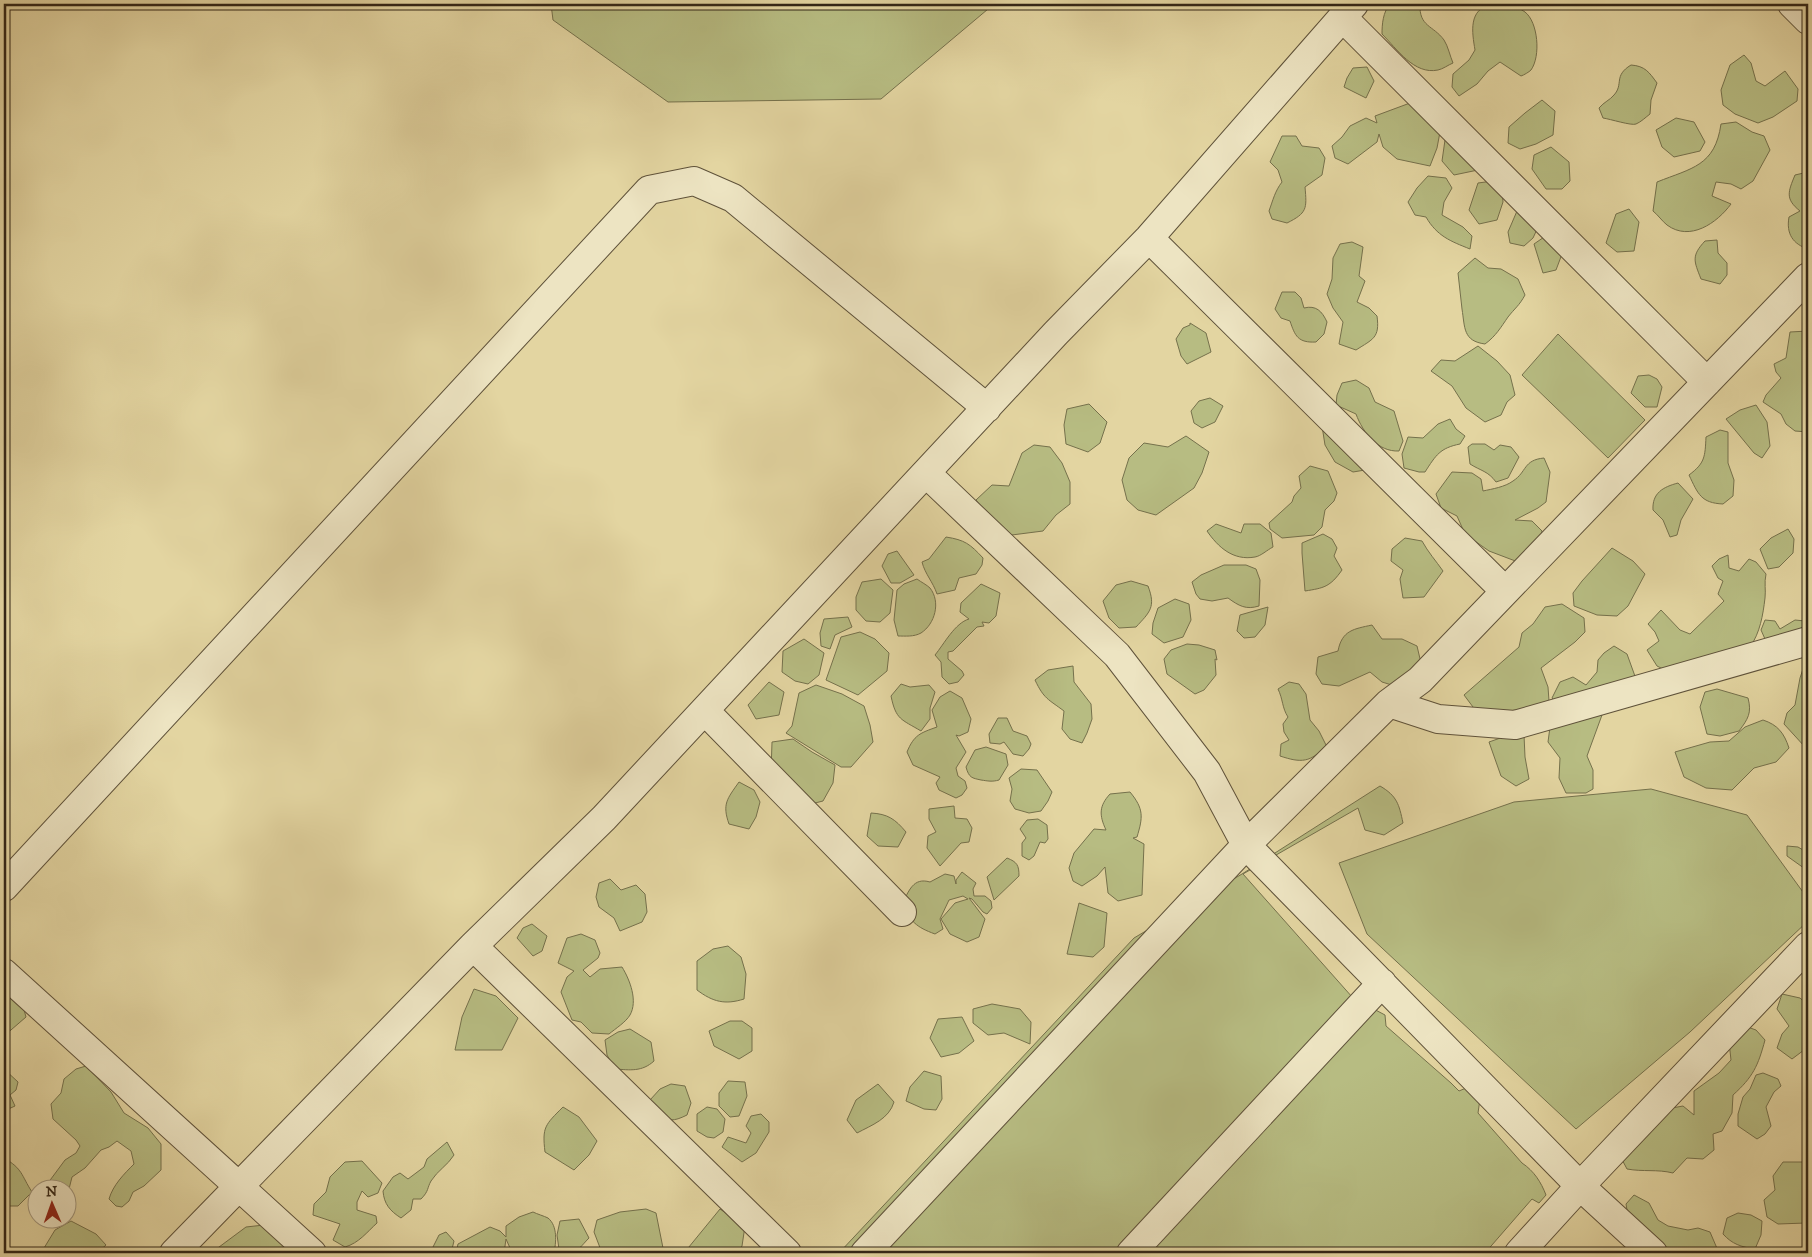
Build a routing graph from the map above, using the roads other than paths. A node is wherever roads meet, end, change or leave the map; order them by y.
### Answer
1 (1792, 4) edge
2 (1348, 10) edge
3 (1808, 20) edge
4 (1148, 238) junction
5 (1808, 278) edge
6 (1707, 382) junction
7 (987, 408) junction
8 (926, 474) junction
9 (1505, 591) junction
10 (1808, 641) edge
11 (1389, 703) junction
12 (705, 711) junction
13 (1246, 845) junction
14 (4, 887) edge
15 (902, 912) dead end
16 (473, 946) junction
17 (1808, 946) edge
18 (4, 973) edge
19 (1382, 983) junction
20 (1580, 1186) junction
21 (239, 1187) junction
22 (174, 1253) edge
23 (312, 1253) edge
24 (787, 1253) edge
25 (865, 1253) edge
26 (1131, 1253) edge
27 (1519, 1253) edge
28 (1654, 1253) edge

1 - 3 street
2 - 4 street
2 - 6 street
4 - 7 street
4 - 9 street
5 - 6 street
6 - 9 street
7 - 8 street
7 - 14 street
8 - 12 street
8 - 13 street
9 - 11 street
10 - 11 street
11 - 13 street
12 - 15 street
12 - 16 street
13 - 19 street
13 - 25 street
16 - 21 street
16 - 24 street
17 - 20 street
18 - 21 street
19 - 20 street
19 - 26 street
20 - 27 street
20 - 28 street
21 - 22 street
21 - 23 street

